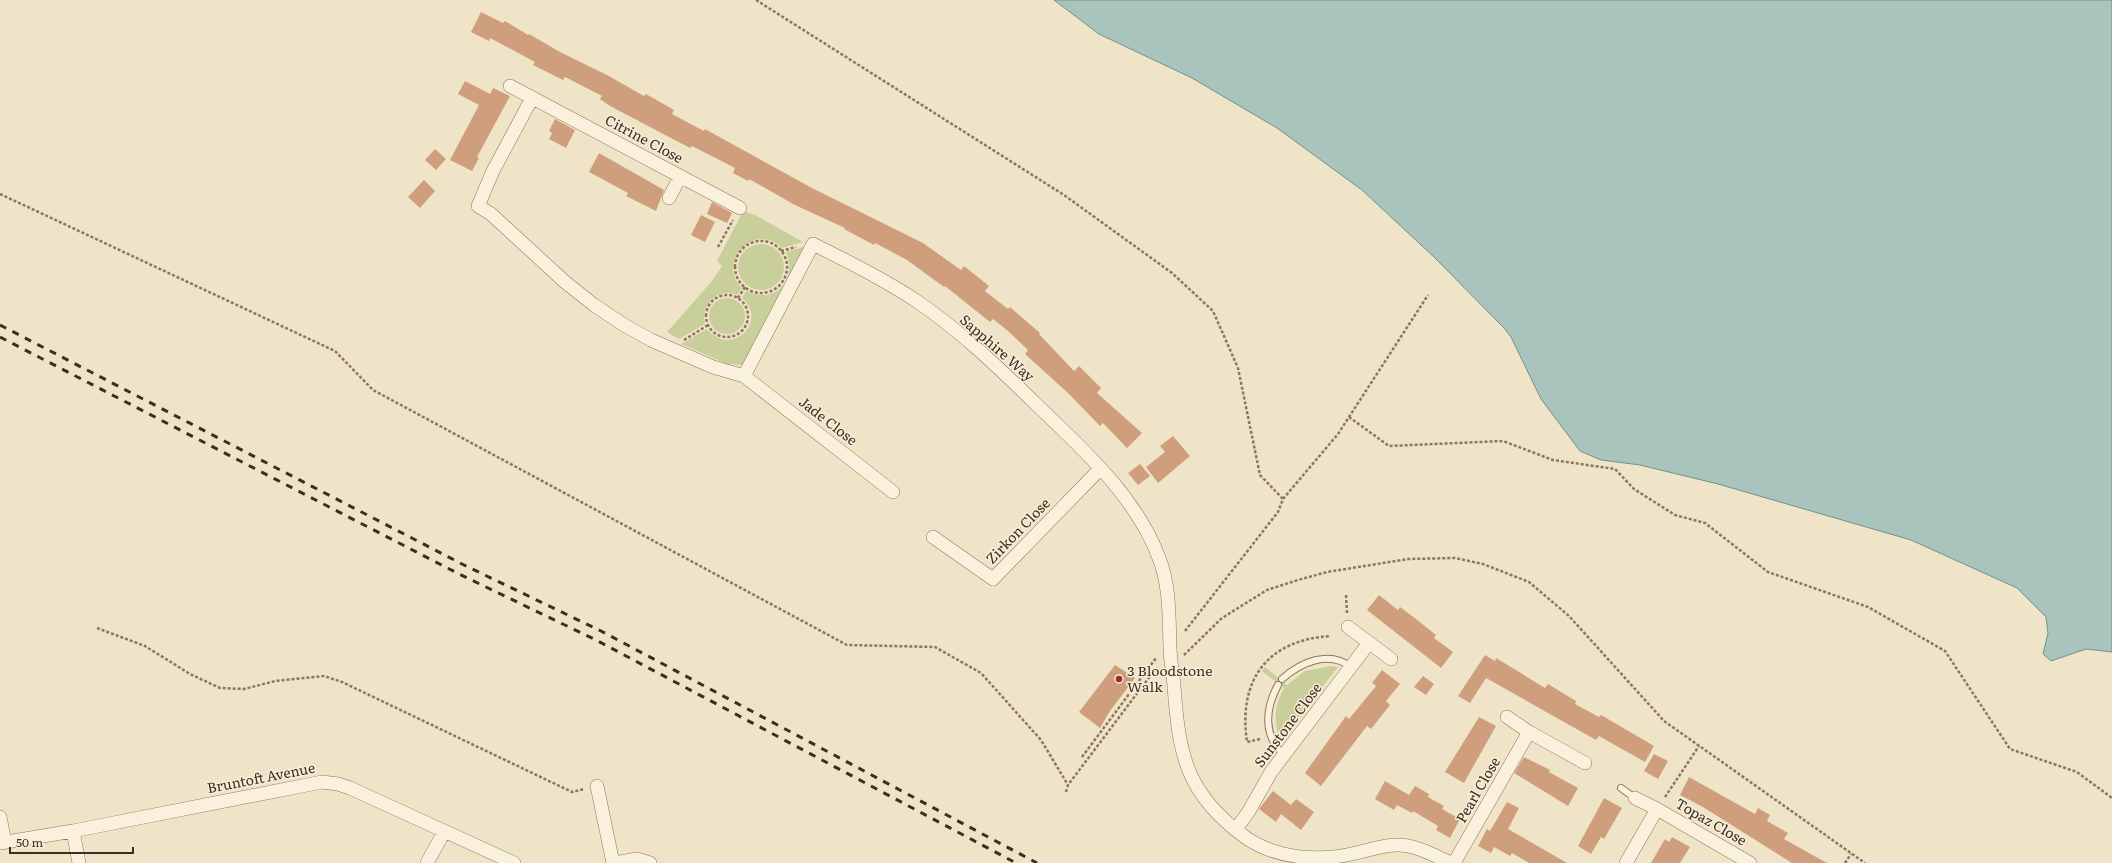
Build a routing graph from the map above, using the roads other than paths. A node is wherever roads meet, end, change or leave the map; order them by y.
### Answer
1 (510, 86) dead end
2 (532, 98) junction
3 (680, 177) junction
4 (670, 198) dead end
5 (740, 208) road end
6 (744, 376) junction
7 (1100, 469) junction
8 (893, 492) dead end
9 (933, 537) dead end
10 (1348, 621) road end
11 (1369, 643) junction
12 (1391, 659) dead end
13 (1351, 667) junction
14 (1282, 679) dead end
15 (1278, 685) dead end
16 (1507, 717) dead end
17 (1529, 732) junction
18 (1284, 755) junction
19 (1585, 763) dead end
20 (597, 786) road end
21 (1621, 788) dead end
22 (1635, 798) joint
23 (1659, 806) junction
24 (0, 817) edge
25 (1236, 829) junction
26 (73, 832) junction
27 (444, 832) junction
28 (2, 842) edge
29 (79, 863) edge
30 (427, 863) edge
31 (514, 863) edge
32 (614, 863) edge
33 (650, 863) edge
34 (1451, 863) edge
35 (1454, 863) edge
36 (1626, 863) edge
37 (1750, 863) edge

1 - 2 street, Citrine Close
2 - 3 street, Citrine Close
2 - 6 street
3 - 4 street
3 - 5 street, Citrine Close
6 - 7 street, Sapphire Way
6 - 8 street, Jade Close
7 - 9 street, Zirkon Close
7 - 25 street, Sapphire Way
10 - 11 street
11 - 12 street
11 - 13 street, Sunstone Close
13 - 14 lane
13 - 18 street, Sunstone Close
15 - 18 lane
16 - 17 street
17 - 19 street
17 - 35 street, Pearl Close
18 - 25 street, Sunstone Close
20 - 32 street
21 - 22 lane
22 - 23 street, Topaz Close
23 - 36 street, Topaz Close
23 - 37 street, Topaz Close
24 - 28 street
25 - 34 street, Sapphire Way
26 - 27 street, Bruntoft Avenue
26 - 28 street, Bruntoft Avenue
26 - 29 street
27 - 30 street
27 - 31 street, Bruntoft Avenue
32 - 33 street

